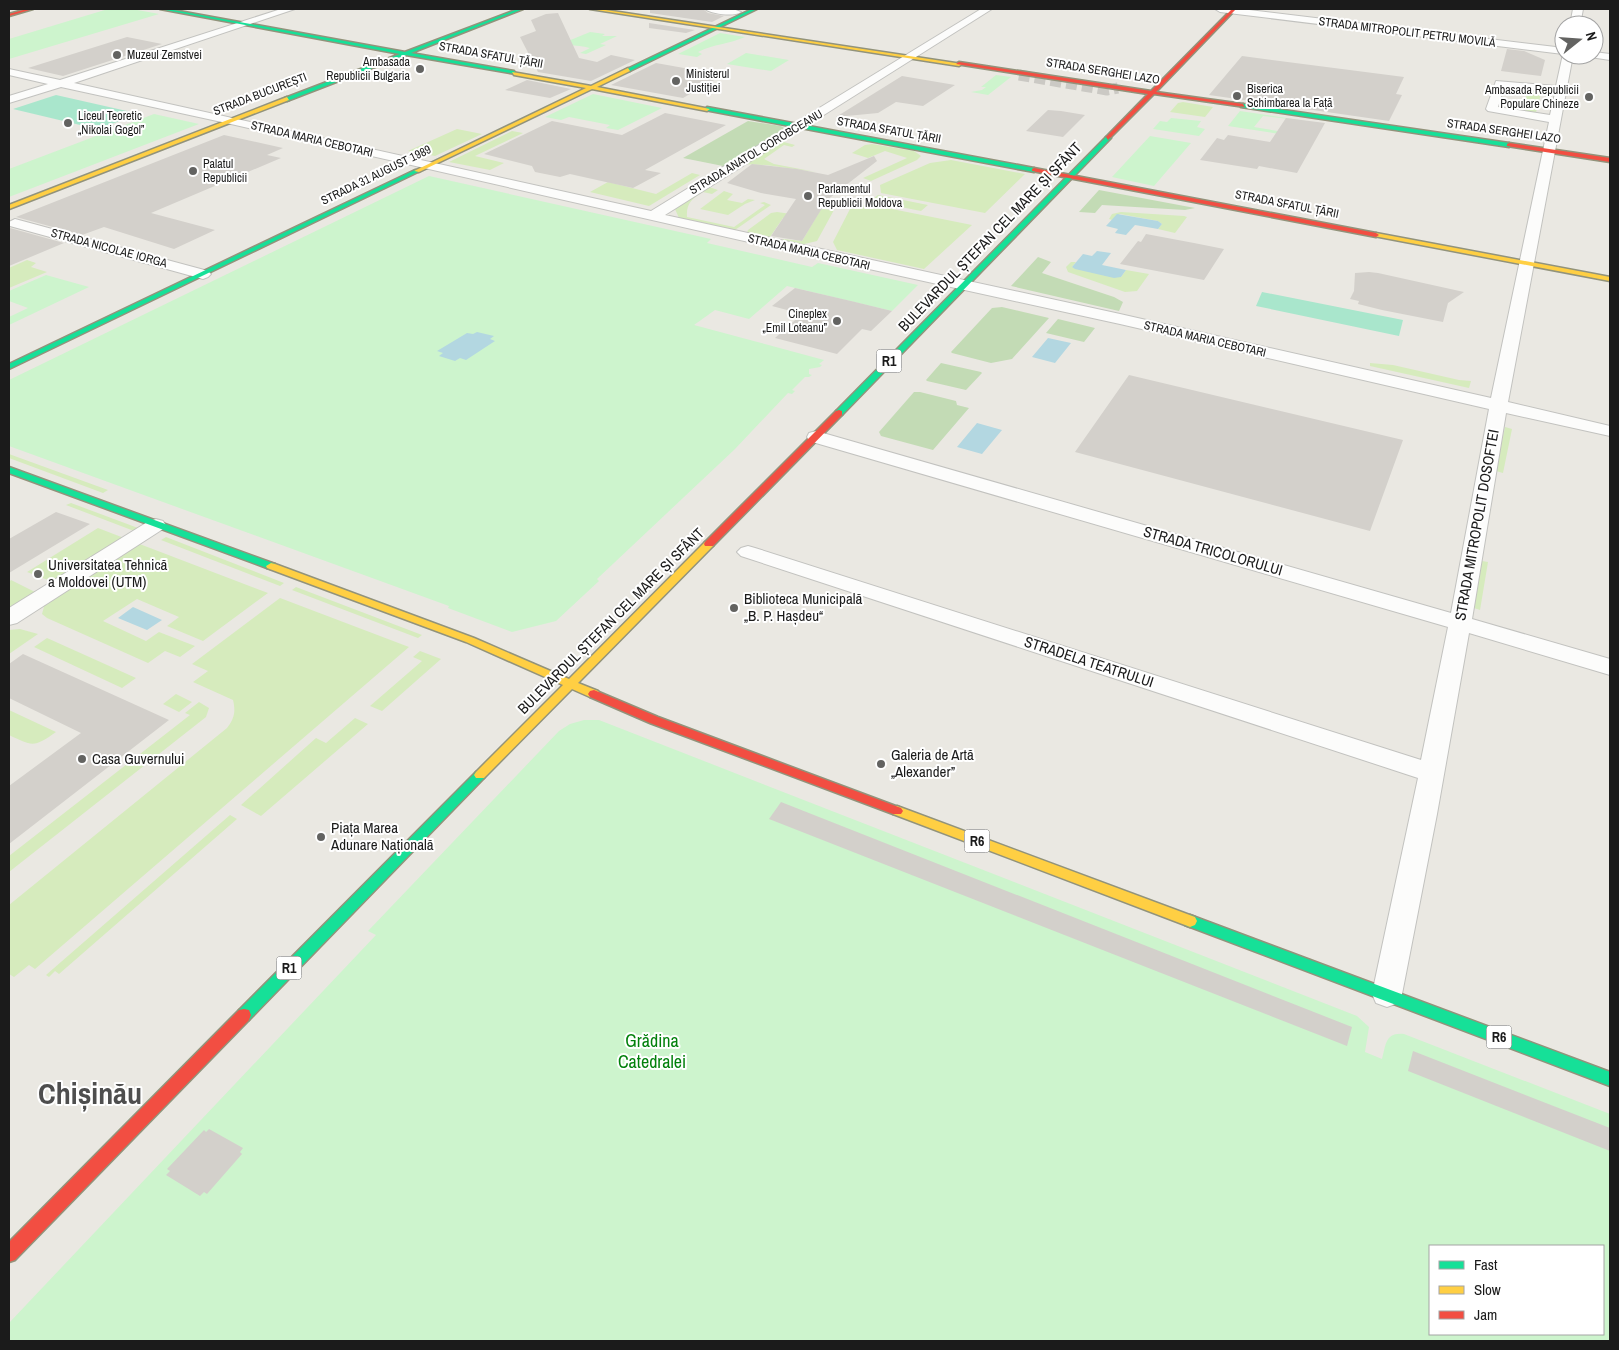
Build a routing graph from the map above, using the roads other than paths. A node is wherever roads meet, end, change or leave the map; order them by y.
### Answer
1 (30, 9) edge
2 (162, 9) edge
3 (290, 9) edge
4 (521, 9) edge
5 (592, 9) edge
6 (710, 9) edge
7 (755, 9) edge
8 (987, 9) edge
9 (1220, 9) edge
10 (1233, 10) edge
11 (736, 12) dead end
12 (9, 15) edge
13 (242, 24) junction
14 (716, 27) junction
15 (1554, 50) edge
16 (404, 53) junction
17 (911, 56) junction
18 (1566, 65) edge
19 (9, 72) edge
20 (60, 84) junction
21 (592, 87) junction
22 (1561, 90) junction
23 (1152, 93) junction
24 (9, 100) edge
25 (1556, 119) junction
26 (231, 120) junction
27 (798, 127) junction
28 (1549, 151) junction
29 (1610, 160) edge
30 (428, 165) junction
31 (1069, 178) junction
32 (9, 207) edge
33 (653, 216) junction
34 (15, 223) dead end
35 (1527, 263) junction
36 (203, 274) junction
37 (1610, 279) edge
38 (963, 286) junction
39 (9, 367) edge
40 (1498, 406) junction
41 (1610, 431) edge
42 (816, 437) junction
43 (9, 470) edge
44 (156, 524) junction
45 (748, 552) dead end
46 (9, 618) edge
47 (1460, 623) junction
48 (1610, 667) edge
49 (570, 683) junction
50 (1431, 773) junction
51 (1387, 994) junction
52 (1610, 1080) edge
53 (9, 1254) edge

1 - 12 main road
2 - 13 main road, STRADA SFATUL ȚĂRII
3 - 13 street
4 - 16 main road, STRADA BUCUREȘTI
5 - 14 main road, STRADA SERGHEI LAZO
6 - 11 street
7 - 14 main road, STRADA 31 AUGUST 1989
8 - 17 street, STRADA ANATOL COROBCEANU
9 - 10 street, STRADA MITROPOLIT PETRU MOVILĂ
10 - 15 street, STRADA MITROPOLIT PETRU MOVILĂ
10 - 23 main road, BULEVARDUL ȘTEFAN CEL MARE ȘI SFÂNT / R1
13 - 16 main road, STRADA SFATUL ȚĂRII
13 - 20 street
14 - 17 main road, STRADA SERGHEI LAZO
14 - 21 main road, STRADA 31 AUGUST 1989
16 - 21 main road, STRADA SFATUL ȚĂRII
16 - 26 main road, STRADA BUCUREȘTI
17 - 23 main road, STRADA SERGHEI LAZO
17 - 27 street, STRADA ANATOL COROBCEANU
18 - 22 street, STRADA MITROPOLIT DOSOFTEI
19 - 20 street, STRADA MARIA CEBOTARI
20 - 24 street
20 - 26 street, STRADA MARIA CEBOTARI
21 - 27 main road, STRADA SFATUL ȚĂRII
21 - 30 main road, STRADA 31 AUGUST 1989
22 - 25 street, STRADA MITROPOLIT DOSOFTEI
22 - 25 street
23 - 28 main road, STRADA SERGHEI LAZO
23 - 31 main road, BULEVARDUL ȘTEFAN CEL MARE ȘI SFÂNT / R1
25 - 28 street, STRADA MITROPOLIT DOSOFTEI
26 - 30 street, STRADA MARIA CEBOTARI
26 - 32 main road, STRADA BUCUREȘTI
27 - 31 main road, STRADA SFATUL ȚĂRII
27 - 33 street, STRADA ANATOL COROBCEANU
28 - 29 main road, STRADA SERGHEI LAZO
28 - 35 street, STRADA MITROPOLIT DOSOFTEI
30 - 33 street, STRADA MARIA CEBOTARI
30 - 36 main road, STRADA 31 AUGUST 1989
31 - 35 main road, STRADA SFATUL ȚĂRII
31 - 38 main road, BULEVARDUL ȘTEFAN CEL MARE ȘI SFÂNT / R1
33 - 38 street, STRADA MARIA CEBOTARI
34 - 36 street, STRADA NICOLAE IORGA
35 - 37 main road, STRADA SFATUL ȚĂRII
35 - 40 street, STRADA MITROPOLIT DOSOFTEI
36 - 39 main road, STRADA 31 AUGUST 1989
38 - 40 street, STRADA MARIA CEBOTARI
38 - 42 main road, BULEVARDUL ȘTEFAN CEL MARE ȘI SFÂNT / R1
40 - 41 street, STRADA MARIA CEBOTARI
40 - 47 street, STRADA MITROPOLIT DOSOFTEI
42 - 47 street, STRADA TRICOLORULUI
42 - 49 main road, BULEVARDUL ȘTEFAN CEL MARE ȘI SFÂNT / R1
43 - 44 main road
44 - 46 street
44 - 49 main road
45 - 50 street, STRADELA TEATRULUI
47 - 48 street, STRADA TRICOLORULUI
47 - 50 street, STRADA MITROPOLIT DOSOFTEI
49 - 51 main road, R6
49 - 53 main road, BULEVARDUL ȘTEFAN CEL MARE ȘI SFÂNT / R1
50 - 51 street, STRADA MITROPOLIT DOSOFTEI
51 - 52 main road, R6

